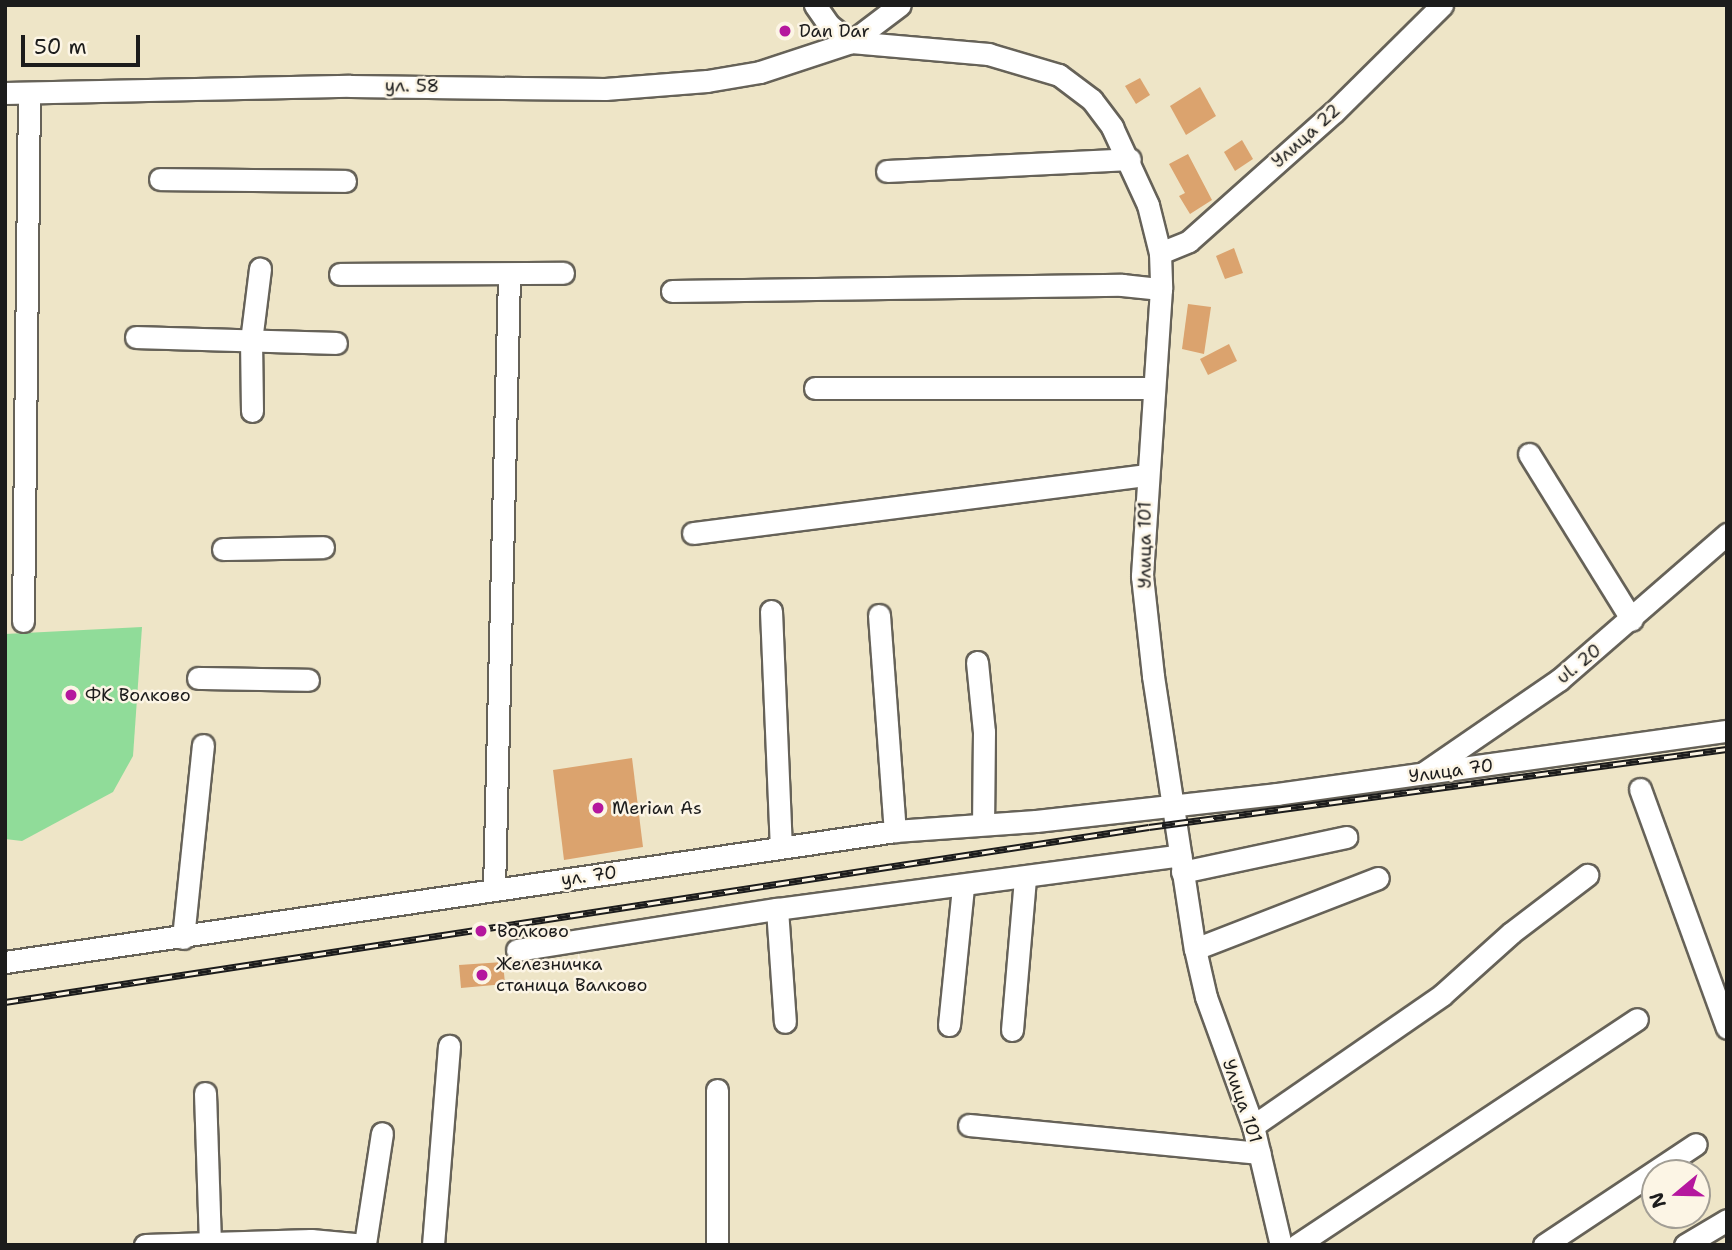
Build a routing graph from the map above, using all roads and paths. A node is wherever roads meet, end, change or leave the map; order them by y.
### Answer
1 (816, 5) edge
2 (900, 5) edge
3 (1441, 5) edge
4 (851, 42) junction
5 (5, 93) edge
6 (29, 93) junction
7 (1130, 159) junction
8 (887, 171) dead end
9 (160, 179) dead end
10 (345, 180) dead end
11 (1160, 253) junction
12 (260, 270) dead end
13 (563, 273) dead end
14 (340, 274) dead end
15 (509, 276) junction
16 (1161, 289) junction
17 (673, 290) dead end
18 (136, 337) dead end
19 (251, 341) junction
20 (336, 343) dead end
21 (815, 388) dead end
22 (1154, 388) junction
23 (252, 411) dead end
24 (1529, 454) dead end
25 (1146, 475) junction
26 (693, 533) dead end
27 (1727, 534) edge
28 (323, 547) dead end
29 (223, 549) dead end
30 (771, 611) dead end
31 (879, 615) dead end
32 (1632, 620) junction
33 (23, 621) dead end
34 (978, 662) dead end
35 (198, 678) dead end
36 (308, 680) dead end
37 (1727, 731) edge
38 (203, 745) dead end
39 (1417, 776) junction
40 (1640, 789) dead end
41 (1173, 803) junction
42 (983, 821) junction
43 (895, 831) junction
44 (1346, 837) dead end
45 (781, 847) junction
46 (1181, 864) junction
47 (1587, 875) dead end
48 (1025, 878) junction
49 (1378, 878) dead end
50 (963, 887) junction
51 (494, 889) junction
52 (777, 909) junction
53 (183, 939) junction
54 (517, 950) dead end
55 (1195, 950) junction
56 (5, 962) edge
57 (1637, 1019) dead end
58 (785, 1023) dead end
59 (949, 1025) dead end
60 (1727, 1028) edge
61 (1012, 1030) dead end
62 (449, 1045) dead end
63 (717, 1090) dead end
64 (205, 1093) dead end
65 (968, 1125) dead end
66 (1253, 1126) junction
67 (382, 1133) dead end
68 (1696, 1144) dead end
69 (1259, 1153) junction
70 (1727, 1220) edge
71 (210, 1242) junction
72 (311, 1242) edge
73 (145, 1245) edge
74 (365, 1245) edge
75 (433, 1245) edge
76 (717, 1245) edge
77 (1281, 1245) edge
78 (1297, 1245) edge
79 (1544, 1245) edge
80 (1685, 1245) edge

1 - 4 street
2 - 4 street
3 - 11 street, Улица 22
4 - 6 street, ул. 58
4 - 7 street, Улица 101
5 - 6 street, ул. 58
6 - 33 street
7 - 8 street
7 - 11 street, Улица 101
9 - 10 street
11 - 16 street, Улица 101
12 - 19 street
13 - 15 street
14 - 15 street
15 - 51 street
16 - 17 street
16 - 22 street, Улица 101
18 - 19 street
19 - 20 street
19 - 23 street
21 - 22 street
22 - 25 street, Улица 101
24 - 32 street
25 - 26 street
25 - 41 street, Улица 101
27 - 32 street, ul. 20
28 - 29 street
30 - 45 street
31 - 43 street
32 - 39 street, ul. 20
34 - 42 street
35 - 36 street
37 - 39 street, Улица 70
38 - 53 street
39 - 41 street, Улица 70
40 - 60 street
41 - 42 street, ул. 70
41 - 46 street, Улица 101
42 - 43 street, ул. 70
43 - 45 street, ул. 70
44 - 46 street
45 - 51 street, ул. 70
46 - 48 street
46 - 55 street, Улица 101
47 - 66 street
48 - 50 street
48 - 61 street
49 - 55 street
50 - 52 street
50 - 59 street
51 - 53 street, ул. 70
52 - 54 street
52 - 58 street
53 - 56 street, ул. 70
55 - 66 street, Улица 101
57 - 78 street
62 - 75 street
63 - 76 street
64 - 71 street
65 - 69 street
66 - 69 street, Улица 101
67 - 74 street
68 - 79 street
69 - 77 street, Улица 101
70 - 80 street
71 - 72 street
71 - 73 street
72 - 74 street

